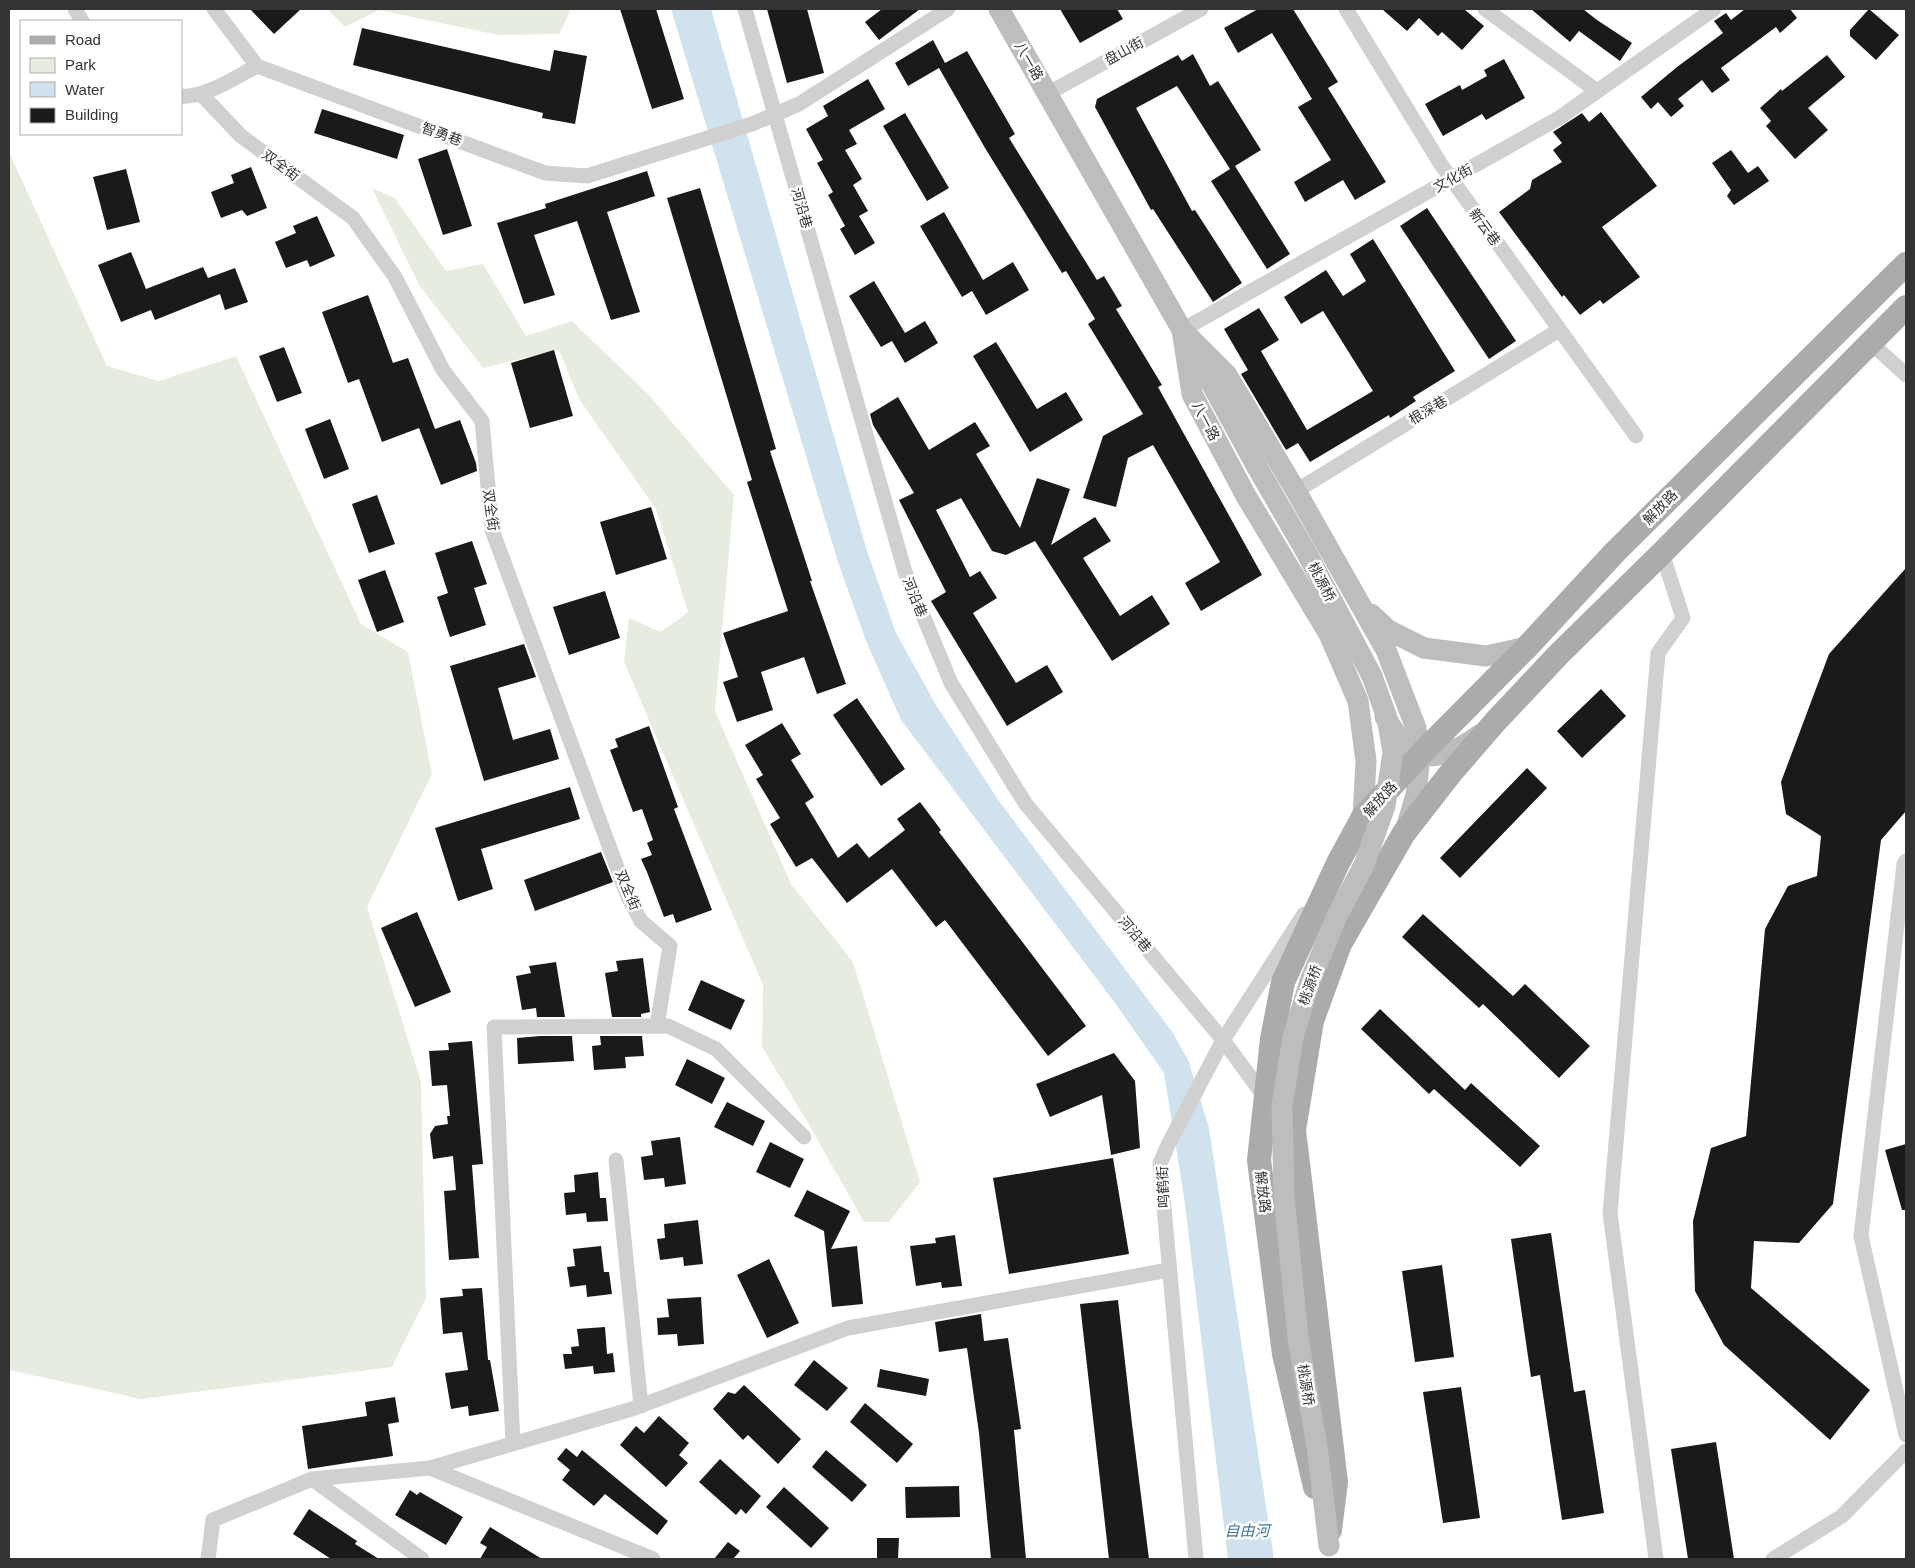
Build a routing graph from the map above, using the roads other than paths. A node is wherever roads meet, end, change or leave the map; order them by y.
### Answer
1 (75, 9) edge
2 (214, 9) edge
3 (746, 9) edge
4 (948, 9) edge
5 (999, 9) edge
6 (1201, 9) edge
7 (1346, 9) edge
8 (1486, 9) edge
9 (1713, 9) edge
10 (81, 20) edge
11 (257, 66) junction
12 (1597, 91) junction
13 (201, 94) junction
14 (1047, 94) junction
15 (182, 96) edge
16 (775, 114) junction
17 (1451, 179) junction
18 (1906, 264) edge
19 (1906, 307) edge
20 (1182, 330) junction
21 (1559, 330) junction
22 (1871, 343) junction
23 (1906, 375) edge
24 (1636, 436) dead end
25 (1296, 491) junction
26 (1662, 553) junction
27 (1359, 604) junction
28 (1329, 634) junction
29 (1527, 647) junction
30 (1495, 722) junction
31 (1420, 756) junction
32 (1363, 816) junction
33 (1404, 833) junction
34 (1906, 861) edge
35 (1338, 862) junction
36 (657, 1026) junction
37 (1223, 1040) junction
38 (1264, 1096) junction
39 (804, 1137) dead end
40 (616, 1160) dead end
41 (1169, 1270) junction
42 (641, 1406) junction
43 (1906, 1434) edge
44 (513, 1444) junction
45 (1906, 1451) edge
46 (430, 1468) junction
47 (312, 1479) junction
48 (1330, 1553) edge
49 (208, 1559) edge
50 (422, 1559) edge
51 (653, 1559) edge
52 (1196, 1559) edge
53 (1656, 1559) edge
54 (1773, 1559) edge

1 - 10 street
2 - 11 street
3 - 16 street, 河沿巷
4 - 16 street, 智勇巷
5 - 14 main road, 八一路
6 - 14 street, 盘山街
7 - 17 street, 新云巷
8 - 12 street
9 - 12 street, 文化街
11 - 13 street
11 - 16 street, 智勇巷
12 - 17 street, 文化街
13 - 15 street
13 - 36 street, 双全街
14 - 20 main road, 八一路
16 - 37 street, 河沿巷
17 - 20 street, 文化街
17 - 21 street, 新云巷
18 - 29 main road, 解放路
19 - 22 main road
20 - 25 main road
20 - 28 main road, 八一路
20 - 48 main road, 桃源桥, bridge
21 - 24 street, 新云巷
21 - 25 street, 根深巷
22 - 23 street
22 - 26 main road
25 - 27 main road
26 - 30 main road
26 - 53 street
27 - 29 main road
27 - 31 main road
28 - 31 main road
28 - 32 main road, 八一路
29 - 31 main road, 解放路
30 - 31 main road
30 - 33 main road
31 - 32 main road, 解放路
31 - 33 main road
32 - 35 main road, 解放路
33 - 48 main road
34 - 43 street
35 - 37 street, 鸣鹤街
35 - 38 main road, 解放路
36 - 39 street
36 - 44 street
37 - 38 street, 河沿巷
37 - 41 street, 鸣鹤街
38 - 48 main road, 解放路
40 - 42 street
41 - 42 street
41 - 52 street, 鸣鹤街
42 - 44 street
44 - 46 street
45 - 54 street
46 - 47 street
46 - 51 street
47 - 49 street
47 - 50 street

